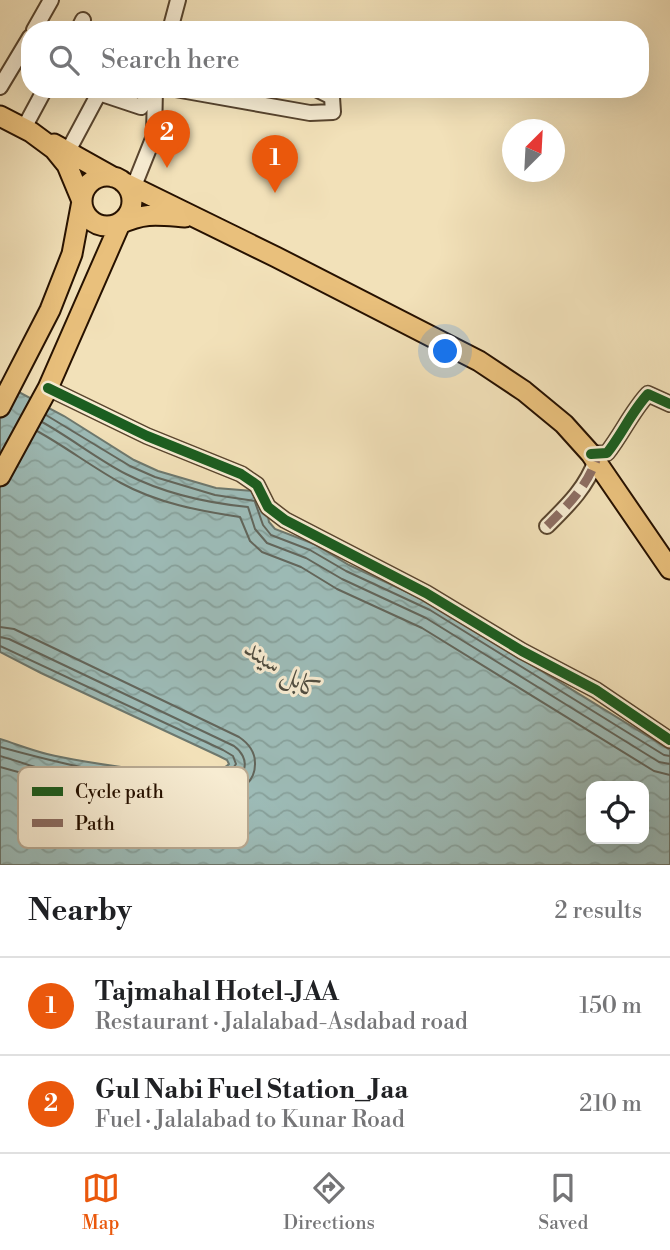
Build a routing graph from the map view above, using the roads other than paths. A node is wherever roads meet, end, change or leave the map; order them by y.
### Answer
1 (51, 0) edge
2 (178, 0) edge
3 (39, 21) edge
4 (172, 21) edge
5 (21, 52) edge
6 (0, 87) edge
7 (41, 98) edge
8 (96, 98) edge
9 (114, 98) edge
10 (148, 98) edge
11 (154, 98) edge
12 (226, 98) edge
13 (332, 98) edge
14 (0, 116) edge
15 (27, 130) junction
16 (68, 151) junction
17 (123, 182) junction
18 (82, 201) junction
19 (193, 218) junction
20 (120, 224) junction
21 (45, 393) junction
22 (670, 404) edge
23 (0, 407) edge
24 (594, 457) junction
25 (0, 476) edge
26 (547, 526) dead end
27 (670, 569) edge
28 (670, 740) edge

1 - 3 street
2 - 4 street
5 - 6 street
7 - 15 street
8 - 16 street
9 - 10 street
11 - 17 street
12 - 13 street
14 - 15 main road
15 - 16 main road
15 - 18 main road
16 - 17 main road
17 - 18 main road
17 - 19 main road
17 - 20 main road
18 - 20 main road
18 - 23 main road
19 - 20 main road
19 - 24 main road
20 - 21 main road
21 - 25 main road
21 - 28 street
22 - 24 street
24 - 26 street
24 - 27 main road

